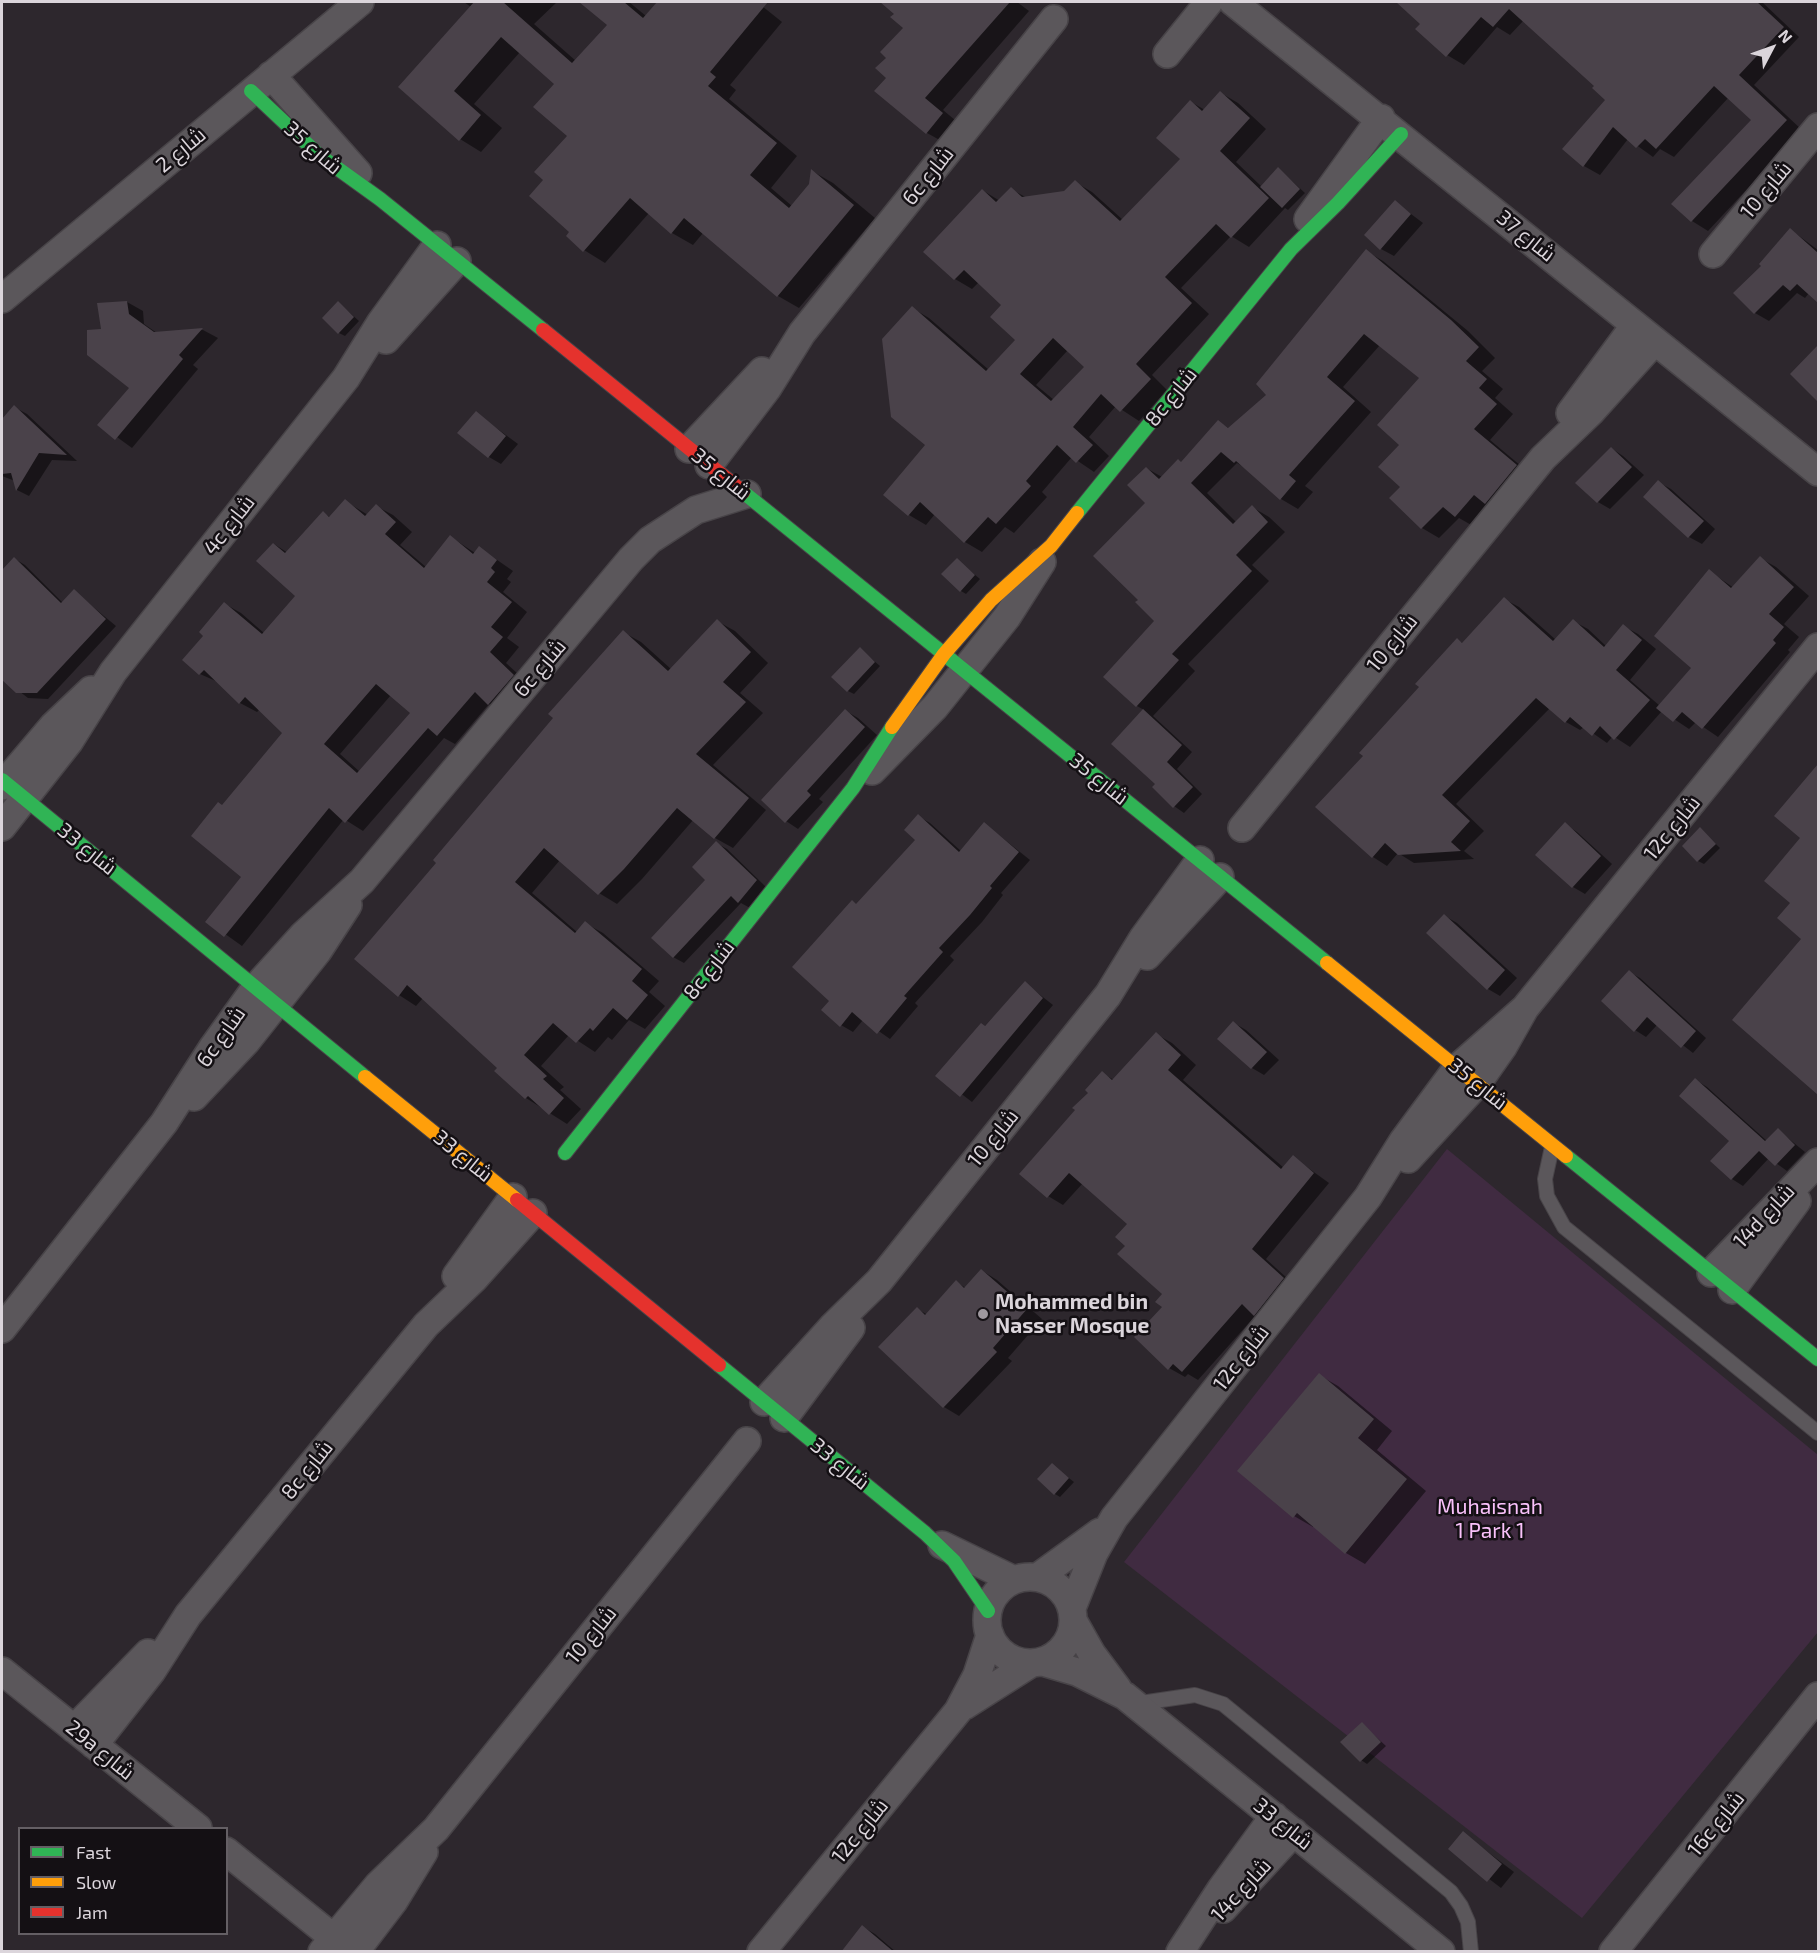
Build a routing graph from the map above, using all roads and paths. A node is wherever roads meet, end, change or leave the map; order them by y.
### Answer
1 (360, 2) edge
2 (1209, 2) edge
3 (1233, 2) edge
4 (1054, 19) dead end
5 (1167, 54) dead end
6 (261, 83) junction
7 (1391, 126) junction
8 (1818, 127) edge
9 (380, 199) joint
10 (1291, 249) joint
11 (447, 253) junction
12 (1713, 254) dead end
13 (2, 298) edge
14 (1645, 333) junction
15 (699, 457) junction
16 (1818, 472) edge
17 (747, 494) junction
18 (1051, 546) joint
19 (1818, 647) edge
20 (954, 662) junction
21 (8, 786) edge
22 (853, 788) joint
23 (2, 826) edge
24 (1242, 828) dead end
25 (1210, 868) junction
26 (266, 996) junction
27 (1467, 1076) junction
28 (1552, 1144) junction
29 (564, 1153) dead end
30 (1818, 1161) edge
31 (1818, 1167) edge
32 (523, 1205) junction
33 (1711, 1273) junction
34 (1732, 1290) junction
35 (2, 1329) edge
36 (1818, 1359) edge
37 (774, 1410) junction
38 (1818, 1433) edge
39 (747, 1441) dead end
40 (1114, 1518) junction
41 (925, 1533) junction
42 (1026, 1579) junction
43 (1073, 1615) junction
44 (989, 1623) junction
45 (1036, 1663) junction
46 (2, 1671) edge
47 (1818, 1696) edge
48 (1130, 1700) junction
49 (958, 1711) junction
50 (84, 1737) junction
51 (1284, 1824) junction
52 (197, 1827) edge
53 (228, 1853) edge
54 (340, 1948) edge
55 (1183, 1948) edge
56 (761, 1952) edge
57 (1442, 1952) edge
58 (1471, 1952) edge
59 (1613, 1952) edge

1 - 6 street, شارع 2
2 - 5 street
3 - 7 street, شارع 37
4 - 15 street, 6c شارع
6 - 9 street, شارع 35
6 - 13 street, شارع 2
7 - 10 street, 8c شارع
7 - 14 street, شارع 37
8 - 12 street, شارع 10
9 - 11 street, شارع 35
10 - 18 street, 8c شارع
11 - 15 street, شارع 35
11 - 21 street, 4c شارع
14 - 16 street, شارع 37
14 - 24 street, شارع 10
15 - 17 street, شارع 35
17 - 20 street, شارع 35
17 - 26 street, 6c شارع
18 - 20 street, 8c شارع
19 - 27 street, 12c شارع
20 - 22 street, 8c شارع
20 - 25 street, شارع 35
21 - 23 street, 4c شارع
21 - 26 street, شارع 33
22 - 29 street, 8c شارع
25 - 27 street, شارع 35
25 - 37 street, شارع 10
26 - 32 street, شارع 33
26 - 35 street, 6c شارع
27 - 28 street, شارع 35
27 - 40 street, 12c شارع
28 - 33 street, شارع 35
28 - 38 lane
30 - 33 street, 14d شارع
31 - 34 street, 14d شارع
32 - 37 street, شارع 33
32 - 50 street, 8c شارع
33 - 34 street, شارع 35
34 - 36 street, شارع 35
37 - 41 street, شارع 33
39 - 54 street, شارع 10
40 - 42 street, 12c شارع
40 - 43 street, 12c شارع
41 - 42 street, شارع 33
41 - 44 street, شارع 33
42 - 43 street
42 - 44 street
43 - 45 street
43 - 48 street, شارع 33
44 - 45 street
44 - 49 street, 12c شارع
45 - 48 street, شارع 33
45 - 49 street, 12c شارع
46 - 50 street, 29a شارع
47 - 59 street, 16c شارع
48 - 51 street, شارع 33
48 - 58 lane
49 - 56 street, 12c شارع
50 - 52 street, 29a شارع
51 - 55 street, 14c شارع
51 - 57 street, شارع 33
53 - 54 street

